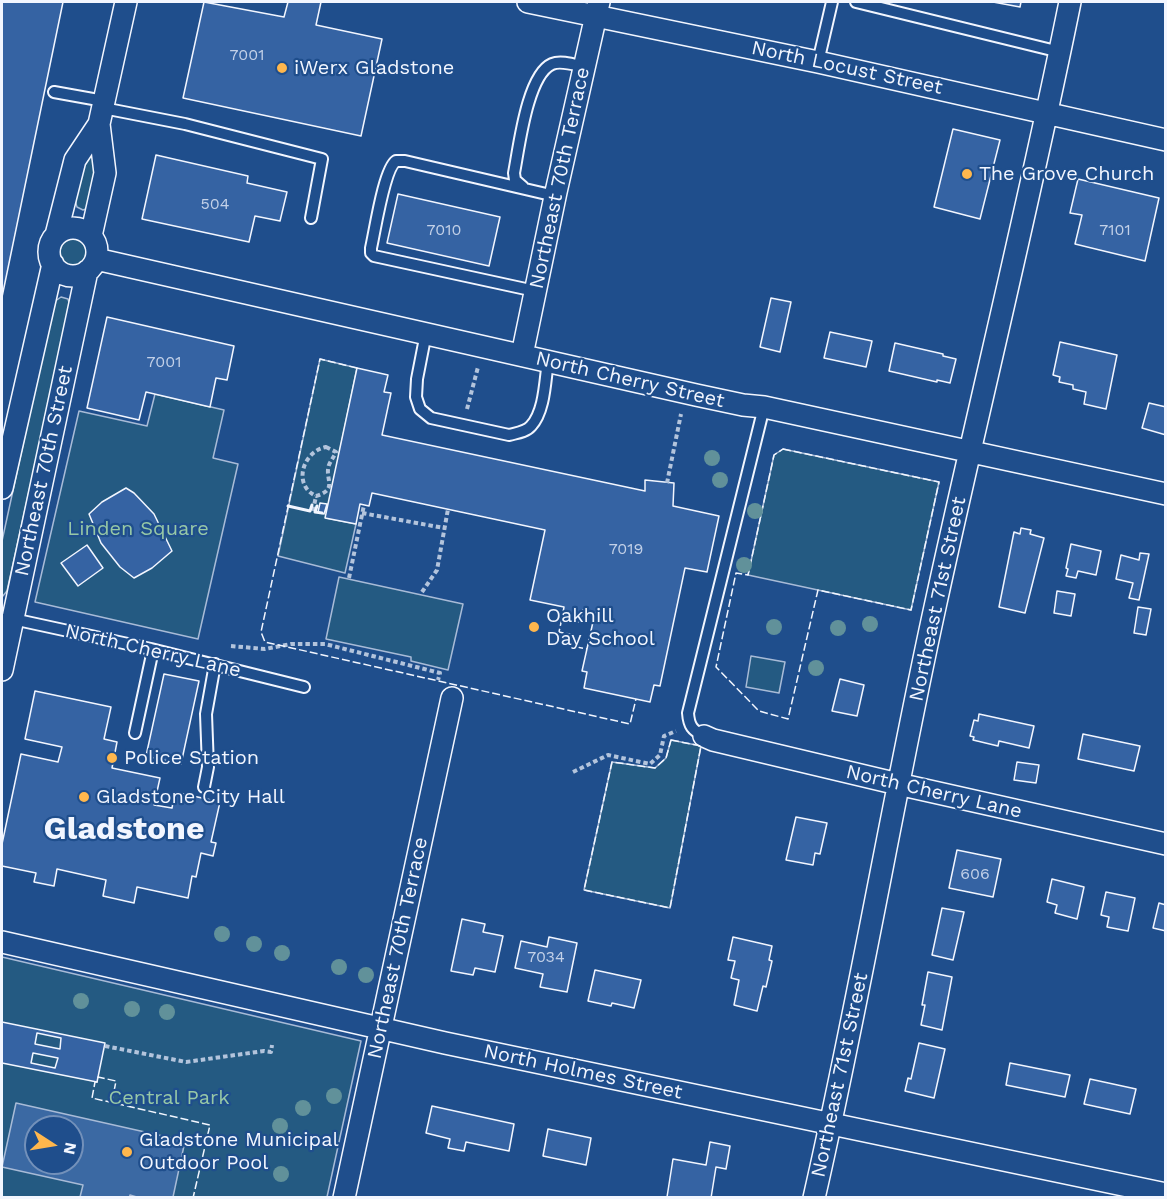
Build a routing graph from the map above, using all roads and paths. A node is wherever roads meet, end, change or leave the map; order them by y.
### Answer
1 (126, 2) edge
2 (528, 2) edge
3 (832, 2) edge
4 (855, 2) edge
5 (1070, 2) edge
6 (598, 9) edge
7 (1060, 52) junction
8 (818, 62) junction
9 (584, 67) junction
10 (54, 92) dead end
11 (102, 111) junction
12 (1048, 112) junction
13 (1166, 140) edge
14 (523, 187) junction
15 (555, 195) junction
16 (311, 218) dead end
17 (56, 235) junction
18 (91, 236) junction
19 (53, 264) junction
20 (91, 265) junction
21 (535, 291) junction
22 (426, 333) junction
23 (522, 355) junction
24 (481, 357) dead end
25 (548, 361) junction
26 (686, 392) junction
27 (764, 407) junction
28 (464, 425) junction
29 (9, 426) edge
30 (971, 452) junction
31 (667, 483) dead end
32 (2, 488) edge
33 (1166, 494) edge
34 (316, 496) junction
35 (364, 505) dead end
36 (448, 509) dead end
37 (313, 512) dead end
38 (362, 513) junction
39 (444, 528) junction
40 (349, 578) dead end
41 (422, 592) dead end
42 (7, 619) edge
43 (231, 646) dead end
44 (153, 650) junction
45 (215, 664) junction
46 (2, 670) edge
47 (304, 687) dead end
48 (452, 698) joint
49 (697, 731) junction
50 (135, 733) dead end
51 (573, 772) dead end
52 (898, 784) junction
53 (204, 788) dead end
54 (1166, 844) edge
55 (2, 942) edge
56 (381, 1029) junction
57 (272, 1045) dead end
58 (105, 1046) dead end
59 (831, 1124) junction
60 (1166, 1194) edge
61 (344, 1197) edge
62 (814, 1197) edge

1 - 11 street
2 - 6 street, North Locust Street
3 - 8 lane
4 - 7 lane
5 - 7 street, Northeast 71st Street
6 - 8 street, North Locust Street
6 - 9 street, Northeast 70th Terrace
7 - 12 street, Northeast 71st Street
8 - 12 street, North Locust Street
9 - 14 lane
9 - 15 street, Northeast 70th Terrace
10 - 11 lane
11 - 16 lane
11 - 17 street
11 - 18 street
12 - 13 street, North Locust Street
12 - 30 street, Northeast 71st Street
14 - 15 lane
14 - 21 lane
15 - 21 street, Northeast 70th Terrace
17 - 18 street
17 - 19 street
18 - 20 street
19 - 20 street
19 - 29 street, Northeast 70th Street
20 - 22 street, North Cherry Street
20 - 42 street, Northeast 70th Street
21 - 23 street, Northeast 70th Terrace
22 - 23 street, North Cherry Street
22 - 28 lane
23 - 25 street, North Cherry Street
24 - 28 path
25 - 26 street, North Cherry Street
25 - 28 lane
26 - 27 street, North Cherry Street
26 - 31 path
27 - 30 street, North Cherry Street
27 - 49 lane
29 - 32 street, Northeast 70th Street
30 - 33 street, North Cherry Street
30 - 52 street, Northeast 71st Street
34 - 34 path
34 - 37 path
35 - 38 path
36 - 39 path
38 - 39 path
38 - 40 path
39 - 41 path
42 - 44 lane, North Cherry Lane
42 - 46 street, Northeast 70th Street
43 - 48 path
44 - 45 lane, North Cherry Lane
44 - 50 lane
45 - 47 lane, North Cherry Lane
45 - 53 lane
48 - 56 street, Northeast 70th Terrace
49 - 51 path
49 - 52 street, North Cherry Lane
52 - 54 street, North Cherry Lane
52 - 59 street, Northeast 71st Street
55 - 56 street, North Holmes Street
56 - 59 street, North Holmes Street
56 - 61 street, Northeast 70th Terrace
57 - 58 path
59 - 60 street, North Holmes Street
59 - 62 street, Northeast 71st Street

